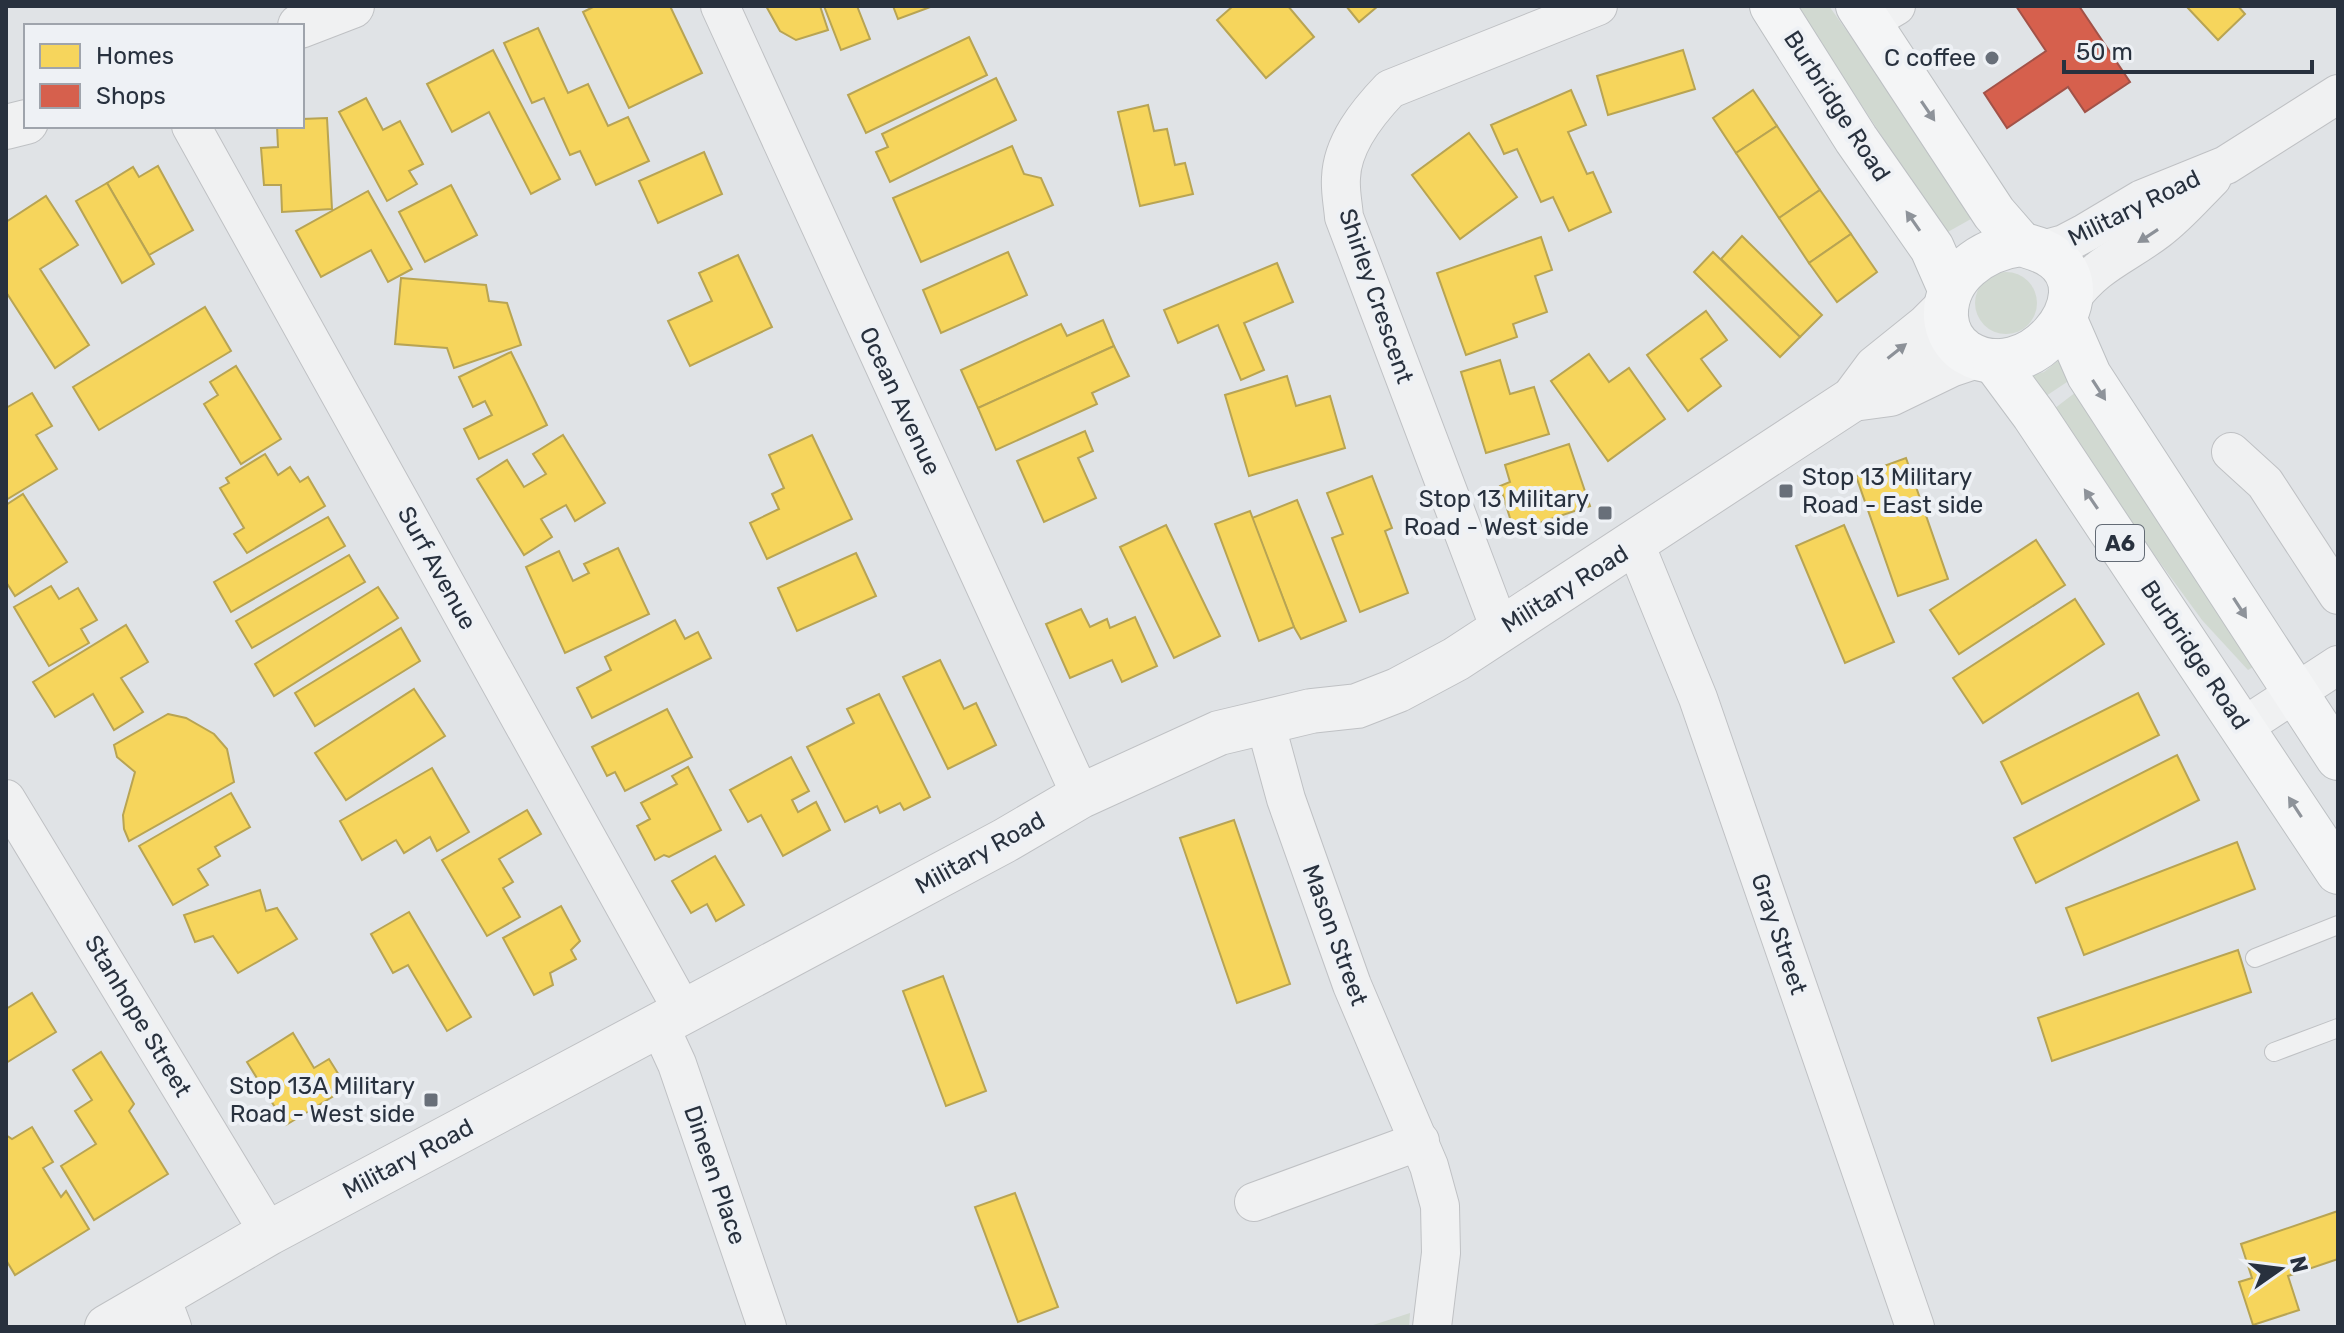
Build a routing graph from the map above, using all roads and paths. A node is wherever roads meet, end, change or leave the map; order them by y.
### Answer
1 (352, 6) edge
2 (720, 6) edge
3 (1598, 6) edge
4 (1772, 6) edge
5 (1874, 11) edge
6 (304, 24) edge
7 (2338, 94) edge
8 (192, 128) edge
9 (2226, 165) junction
10 (2031, 247) junction
11 (1948, 299) junction
12 (2067, 310) junction
13 (1984, 359) junction
14 (1853, 399) junction
15 (2231, 452) dead end
16 (1635, 544) junction
17 (2338, 595) edge
18 (1500, 629) junction
19 (2338, 665) edge
20 (2296, 693) junction
21 (1265, 722) junction
22 (2243, 727) junction
23 (2338, 758) edge
24 (1081, 796) junction
25 (6, 799) edge
26 (2338, 872) edge
27 (2338, 925) edge
28 (2255, 958) dead end
29 (671, 1018) junction
30 (2338, 1028) edge
31 (2274, 1052) dead end
32 (1420, 1141) junction
33 (1254, 1202) dead end
34 (269, 1233) junction
35 (166, 1311) edge
36 (107, 1327) edge
37 (767, 1327) edge
38 (1432, 1327) edge
39 (1915, 1327) edge

1 - 6 street
2 - 24 street, Ocean Avenue
3 - 18 street, Shirley Crescent
11 -> 4 main road, Burbridge Road / A6
5 -> 10 main road, A6
7 - 9 street, Military Road
8 - 29 street, Surf Avenue
9 - 10 street, Military Road
9 -> 12 street, Military Road
10 - 11 main road
10 - 12 main road, A6
11 - 13 main road, A6
14 -> 11 street, Military Road
12 - 13 main road
12 -> 20 main road, A6
13 - 14 street, Military Road
22 -> 13 main road, Burbridge Road / A6
14 - 16 street, Military Road
15 - 17 street
16 - 18 street, Military Road
16 - 39 street, Gray Street
18 - 21 street, Military Road
19 - 20 street
20 - 22 street
20 - 23 main road, A6
21 - 24 street, Military Road
21 - 32 street, Mason Street
26 -> 22 main road, Burbridge Road / A6
24 - 29 street, Military Road
25 - 34 street, Stanhope Street
27 - 28 lane
29 - 34 street, Military Road
29 - 37 street, Dineen Place
30 - 31 lane
32 - 33 street
32 - 38 street, Mason Street
34 - 35 street, Military Road
35 - 36 street, Military Road

